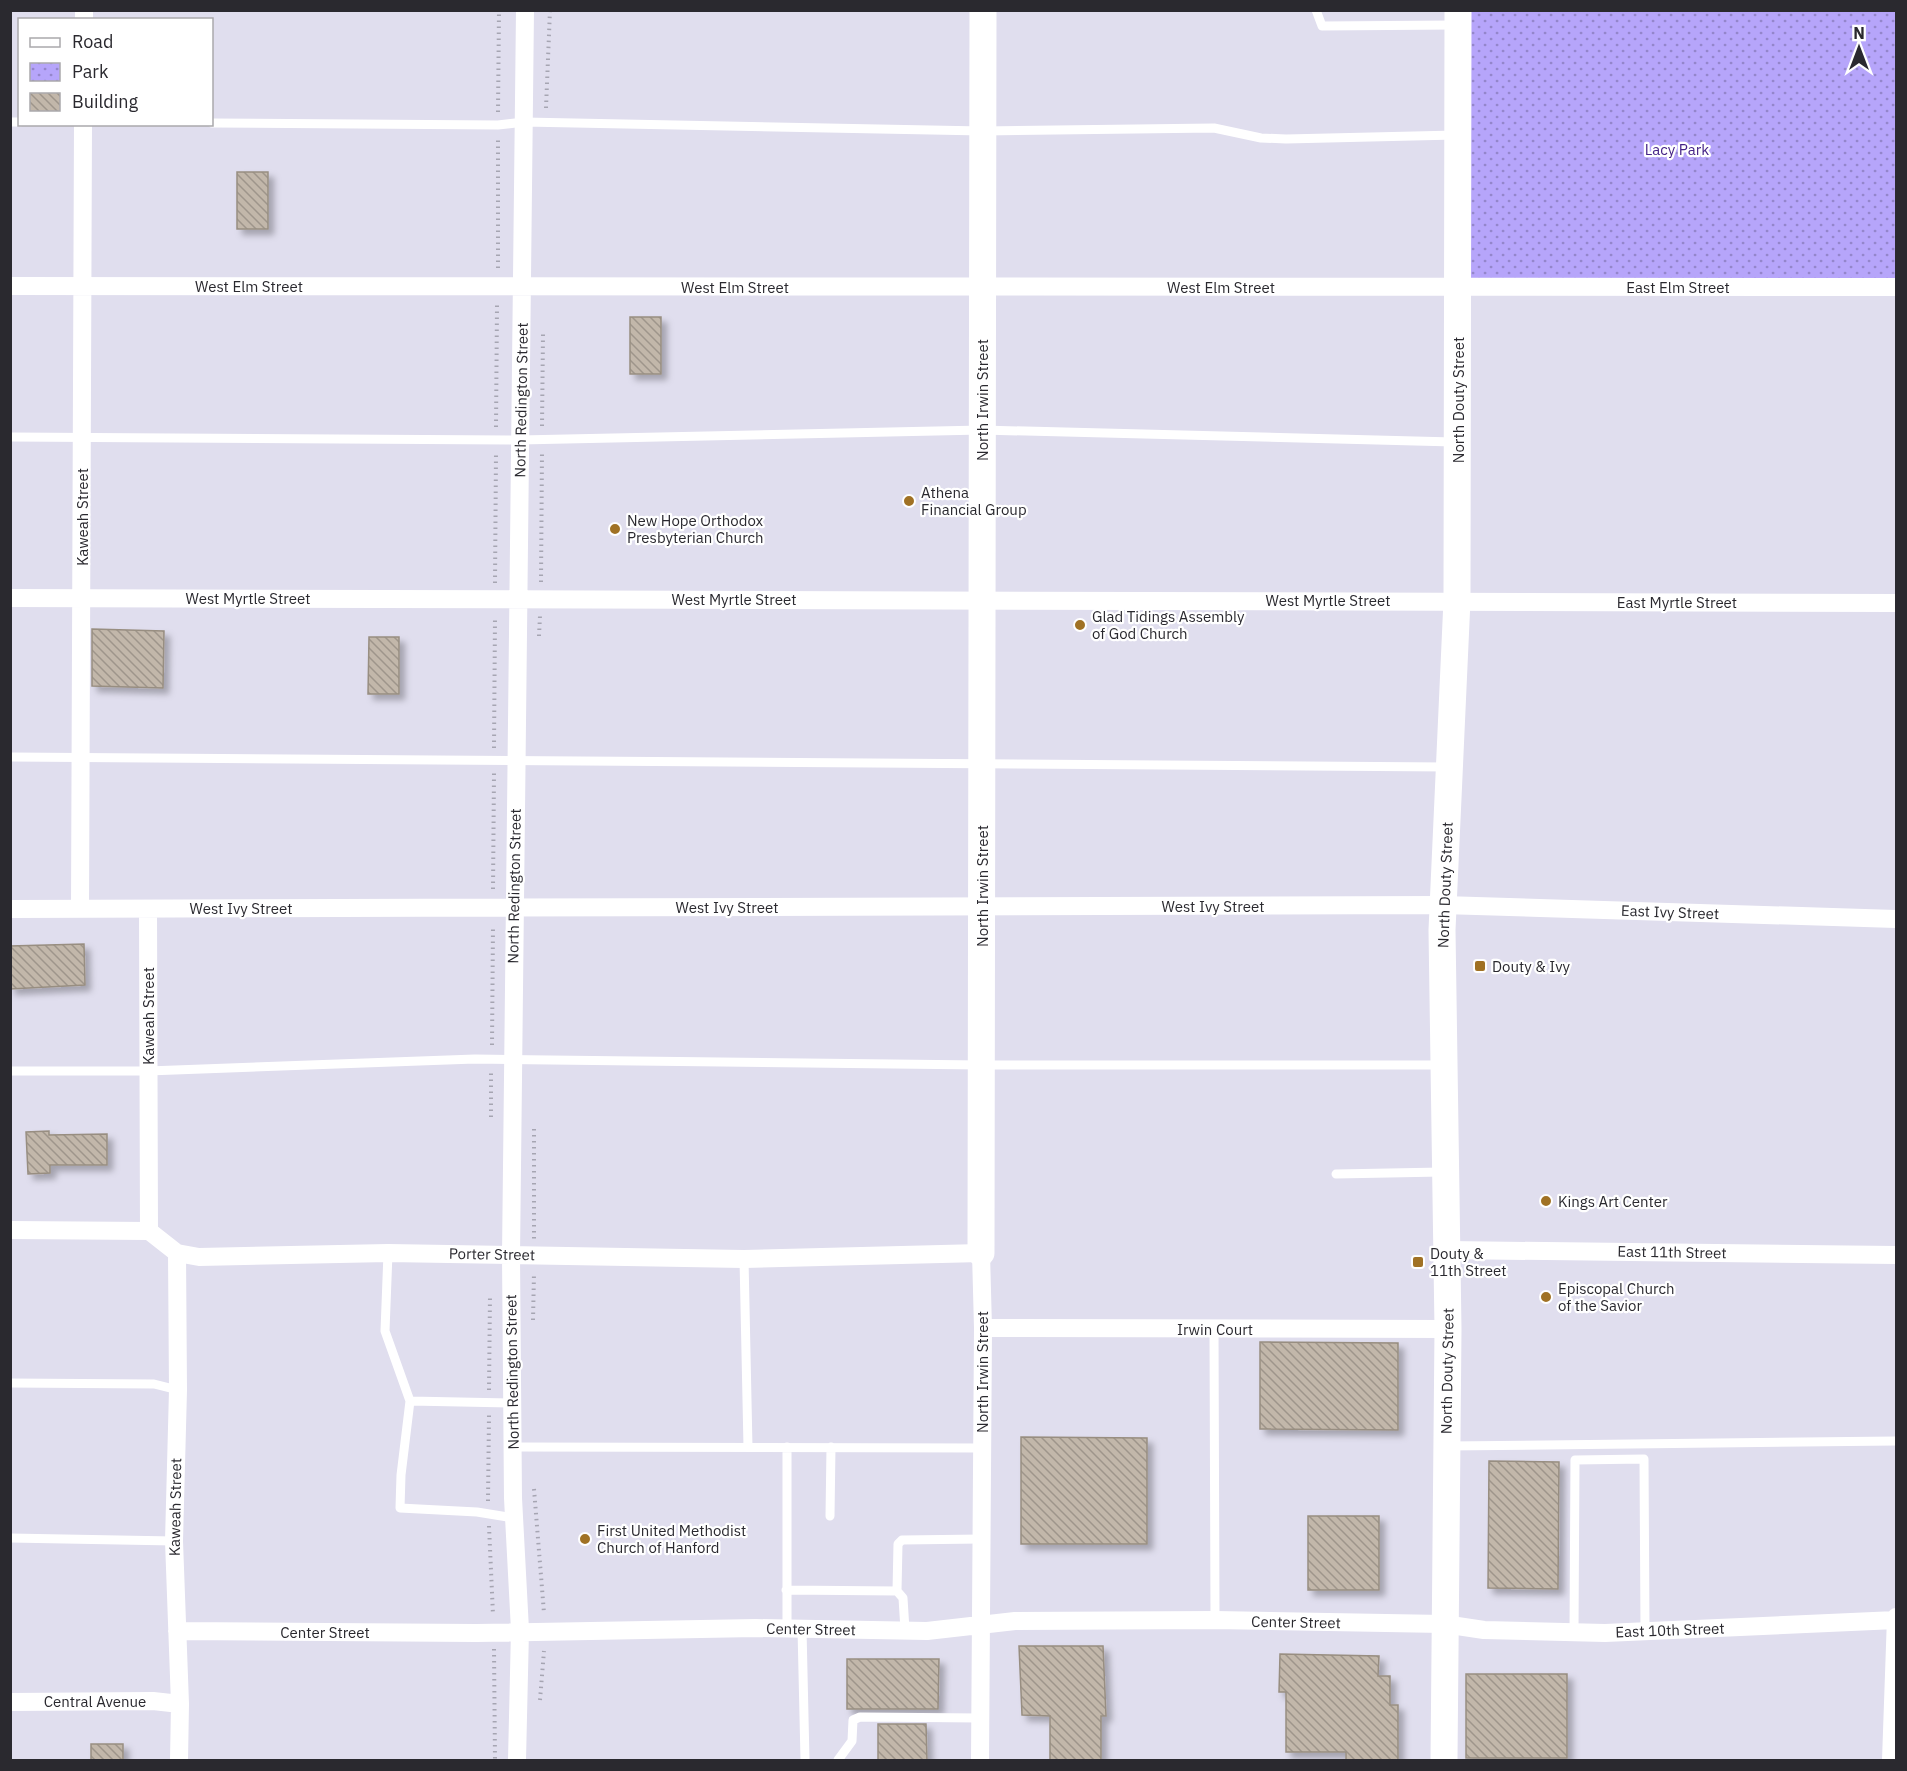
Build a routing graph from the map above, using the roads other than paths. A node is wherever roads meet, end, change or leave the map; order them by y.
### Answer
1 (525, 10) edge
2 (983, 10) edge
3 (1316, 10) edge
4 (1458, 18) edge
5 (524, 122) junction
6 (213, 123) edge
7 (84, 126) edge
8 (983, 131) junction
9 (1459, 134) junction
10 (10, 286) edge
11 (83, 286) junction
12 (522, 286) junction
13 (983, 287) junction
14 (1896, 287) edge
15 (1459, 288) junction
16 (982, 430) junction
17 (10, 437) edge
18 (82, 437) junction
19 (520, 441) junction
20 (1458, 442) junction
21 (10, 597) edge
22 (81, 598) junction
23 (519, 599) junction
24 (982, 599) junction
25 (1457, 600) junction
26 (1896, 603) edge
27 (10, 757) edge
28 (80, 758) junction
29 (516, 760) junction
30 (982, 764) junction
31 (1450, 766) junction
32 (1443, 905) junction
33 (981, 906) junction
34 (513, 908) junction
35 (10, 909) edge
36 (80, 909) junction
37 (148, 909) junction
38 (1896, 919) edge
39 (512, 1060) junction
40 (981, 1065) junction
41 (1442, 1065) junction
42 (10, 1071) edge
43 (148, 1071) junction
44 (1445, 1172) junction
45 (1336, 1174) dead end
46 (10, 1230) edge
47 (149, 1231) junction
48 (1447, 1250) junction
49 (177, 1253) junction
50 (388, 1253) junction
51 (981, 1253) junction
52 (1896, 1255) edge
53 (511, 1256) junction
54 (744, 1259) junction
55 (983, 1328) junction
56 (1214, 1329) junction
57 (1448, 1329) junction
58 (10, 1383) edge
59 (178, 1390) junction
60 (410, 1401) junction
61 (513, 1403) junction
62 (1896, 1441) edge
63 (1445, 1446) junction
64 (522, 1447) junction
65 (748, 1447) junction
66 (787, 1447) junction
67 (831, 1447) junction
68 (982, 1448) junction
69 (830, 1516) dead end
70 (514, 1518) junction
71 (10, 1538) edge
72 (981, 1539) junction
73 (174, 1541) junction
74 (786, 1590) junction
75 (897, 1591) junction
76 (1896, 1619) edge
77 (1215, 1620) junction
78 (1444, 1624) junction
79 (979, 1626) junction
80 (794, 1629) junction
81 (520, 1630) junction
82 (905, 1630) junction
83 (177, 1631) junction
84 (1645, 1631) junction
85 (1574, 1632) junction
86 (10, 1702) edge
87 (180, 1704) junction
88 (980, 1718) junction
89 (179, 1761) edge
90 (517, 1761) edge
91 (805, 1761) edge
92 (838, 1761) edge
93 (980, 1761) edge
94 (1444, 1761) edge
95 (1892, 1761) edge

1 - 5 street, North Redington Street
2 - 8 street, North Irwin Street
3 - 4 lane
4 - 9 street, North Douty Street
5 - 6 lane
5 - 8 lane
5 - 12 street, North Redington Street
7 - 11 street, Kaweah Street
8 - 9 lane
8 - 13 street, North Irwin Street
9 - 15 street, North Douty Street
10 - 11 street, West Elm Street
11 - 12 street, West Elm Street
11 - 18 street, Kaweah Street
12 - 13 street, West Elm Street
12 - 19 street, North Redington Street
13 - 15 street, West Elm Street
13 - 16 street, North Irwin Street
14 - 15 street, East Elm Street
15 - 20 street, North Douty Street
16 - 19 lane
16 - 20 lane
16 - 24 street, North Irwin Street
17 - 18 lane
18 - 19 lane
18 - 22 street, Kaweah Street
19 - 23 street, North Redington Street
20 - 25 street, North Douty Street
21 - 22 street, West Myrtle Street
22 - 23 street, West Myrtle Street
22 - 28 street, Kaweah Street
23 - 24 street, West Myrtle Street
23 - 29 street, North Redington Street
24 - 25 street, West Myrtle Street
24 - 30 street, North Irwin Street
25 - 26 street, East Myrtle Street
25 - 31 street, North Douty Street
27 - 28 lane
28 - 29 lane
28 - 36 street, Kaweah Street
29 - 30 lane
29 - 34 street, North Redington Street
30 - 31 lane
30 - 33 street, North Irwin Street
31 - 32 street, North Douty Street
32 - 33 street, West Ivy Street
32 - 38 street, East Ivy Street
32 - 41 street, North Douty Street
33 - 34 street, West Ivy Street
33 - 40 street, North Irwin Street
34 - 37 street, West Ivy Street
34 - 39 street, North Redington Street
35 - 36 street, West Ivy Street
36 - 37 street, West Ivy Street
37 - 43 street, Kaweah Street
39 - 40 lane
39 - 43 lane
39 - 53 street, North Redington Street
40 - 41 lane
40 - 51 street, North Irwin Street
41 - 44 street, North Douty Street
42 - 43 lane
43 - 47 street, Kaweah Street
44 - 45 lane
44 - 48 street, North Douty Street
46 - 47 street
47 - 49 street
48 - 52 street, East 11th Street
48 - 57 street, North Douty Street
49 - 50 street, Porter Street
49 - 59 street, Kaweah Street
50 - 53 street, Porter Street
50 - 60 lane
51 - 54 street, Porter Street
51 - 55 street, North Irwin Street
53 - 54 street, Porter Street
53 - 61 street, North Redington Street
54 - 65 lane
55 - 56 street, Irwin Court
55 - 68 street, North Irwin Street
56 - 57 street, Irwin Court
56 - 77 lane
57 - 63 street, North Douty Street
58 - 59 lane
59 - 73 street, Kaweah Street
60 - 61 lane
60 - 70 lane
61 - 64 street, North Redington Street
62 - 63 lane
63 - 78 street, North Douty Street
64 - 65 lane
64 - 70 street, North Redington Street
65 - 66 lane
66 - 67 lane
66 - 74 lane
67 - 68 lane
67 - 69 lane
68 - 72 street, North Irwin Street
70 - 81 street, North Redington Street
71 - 73 lane
72 - 75 lane
72 - 79 street, North Irwin Street
73 - 83 street, Kaweah Street
74 - 75 lane
74 - 80 lane
75 - 82 lane
76 - 84 street, East 10th Street
76 - 95 street
77 - 78 street, Center Street
77 - 79 street, Center Street
78 - 85 street, East 10th Street
78 - 94 street, North Douty Street
79 - 82 street, Center Street
79 - 88 street, North Irwin Street
80 - 81 street, Center Street
80 - 82 street, Center Street
80 - 91 lane
81 - 83 street, Center Street
81 - 90 street, North Redington Street
83 - 87 street, Kaweah Street
84 - 85 street, East 10th Street
84 - 85 lane
86 - 87 street, Central Avenue
87 - 89 street, Kaweah Street
88 - 92 lane
88 - 93 street, North Irwin Street

